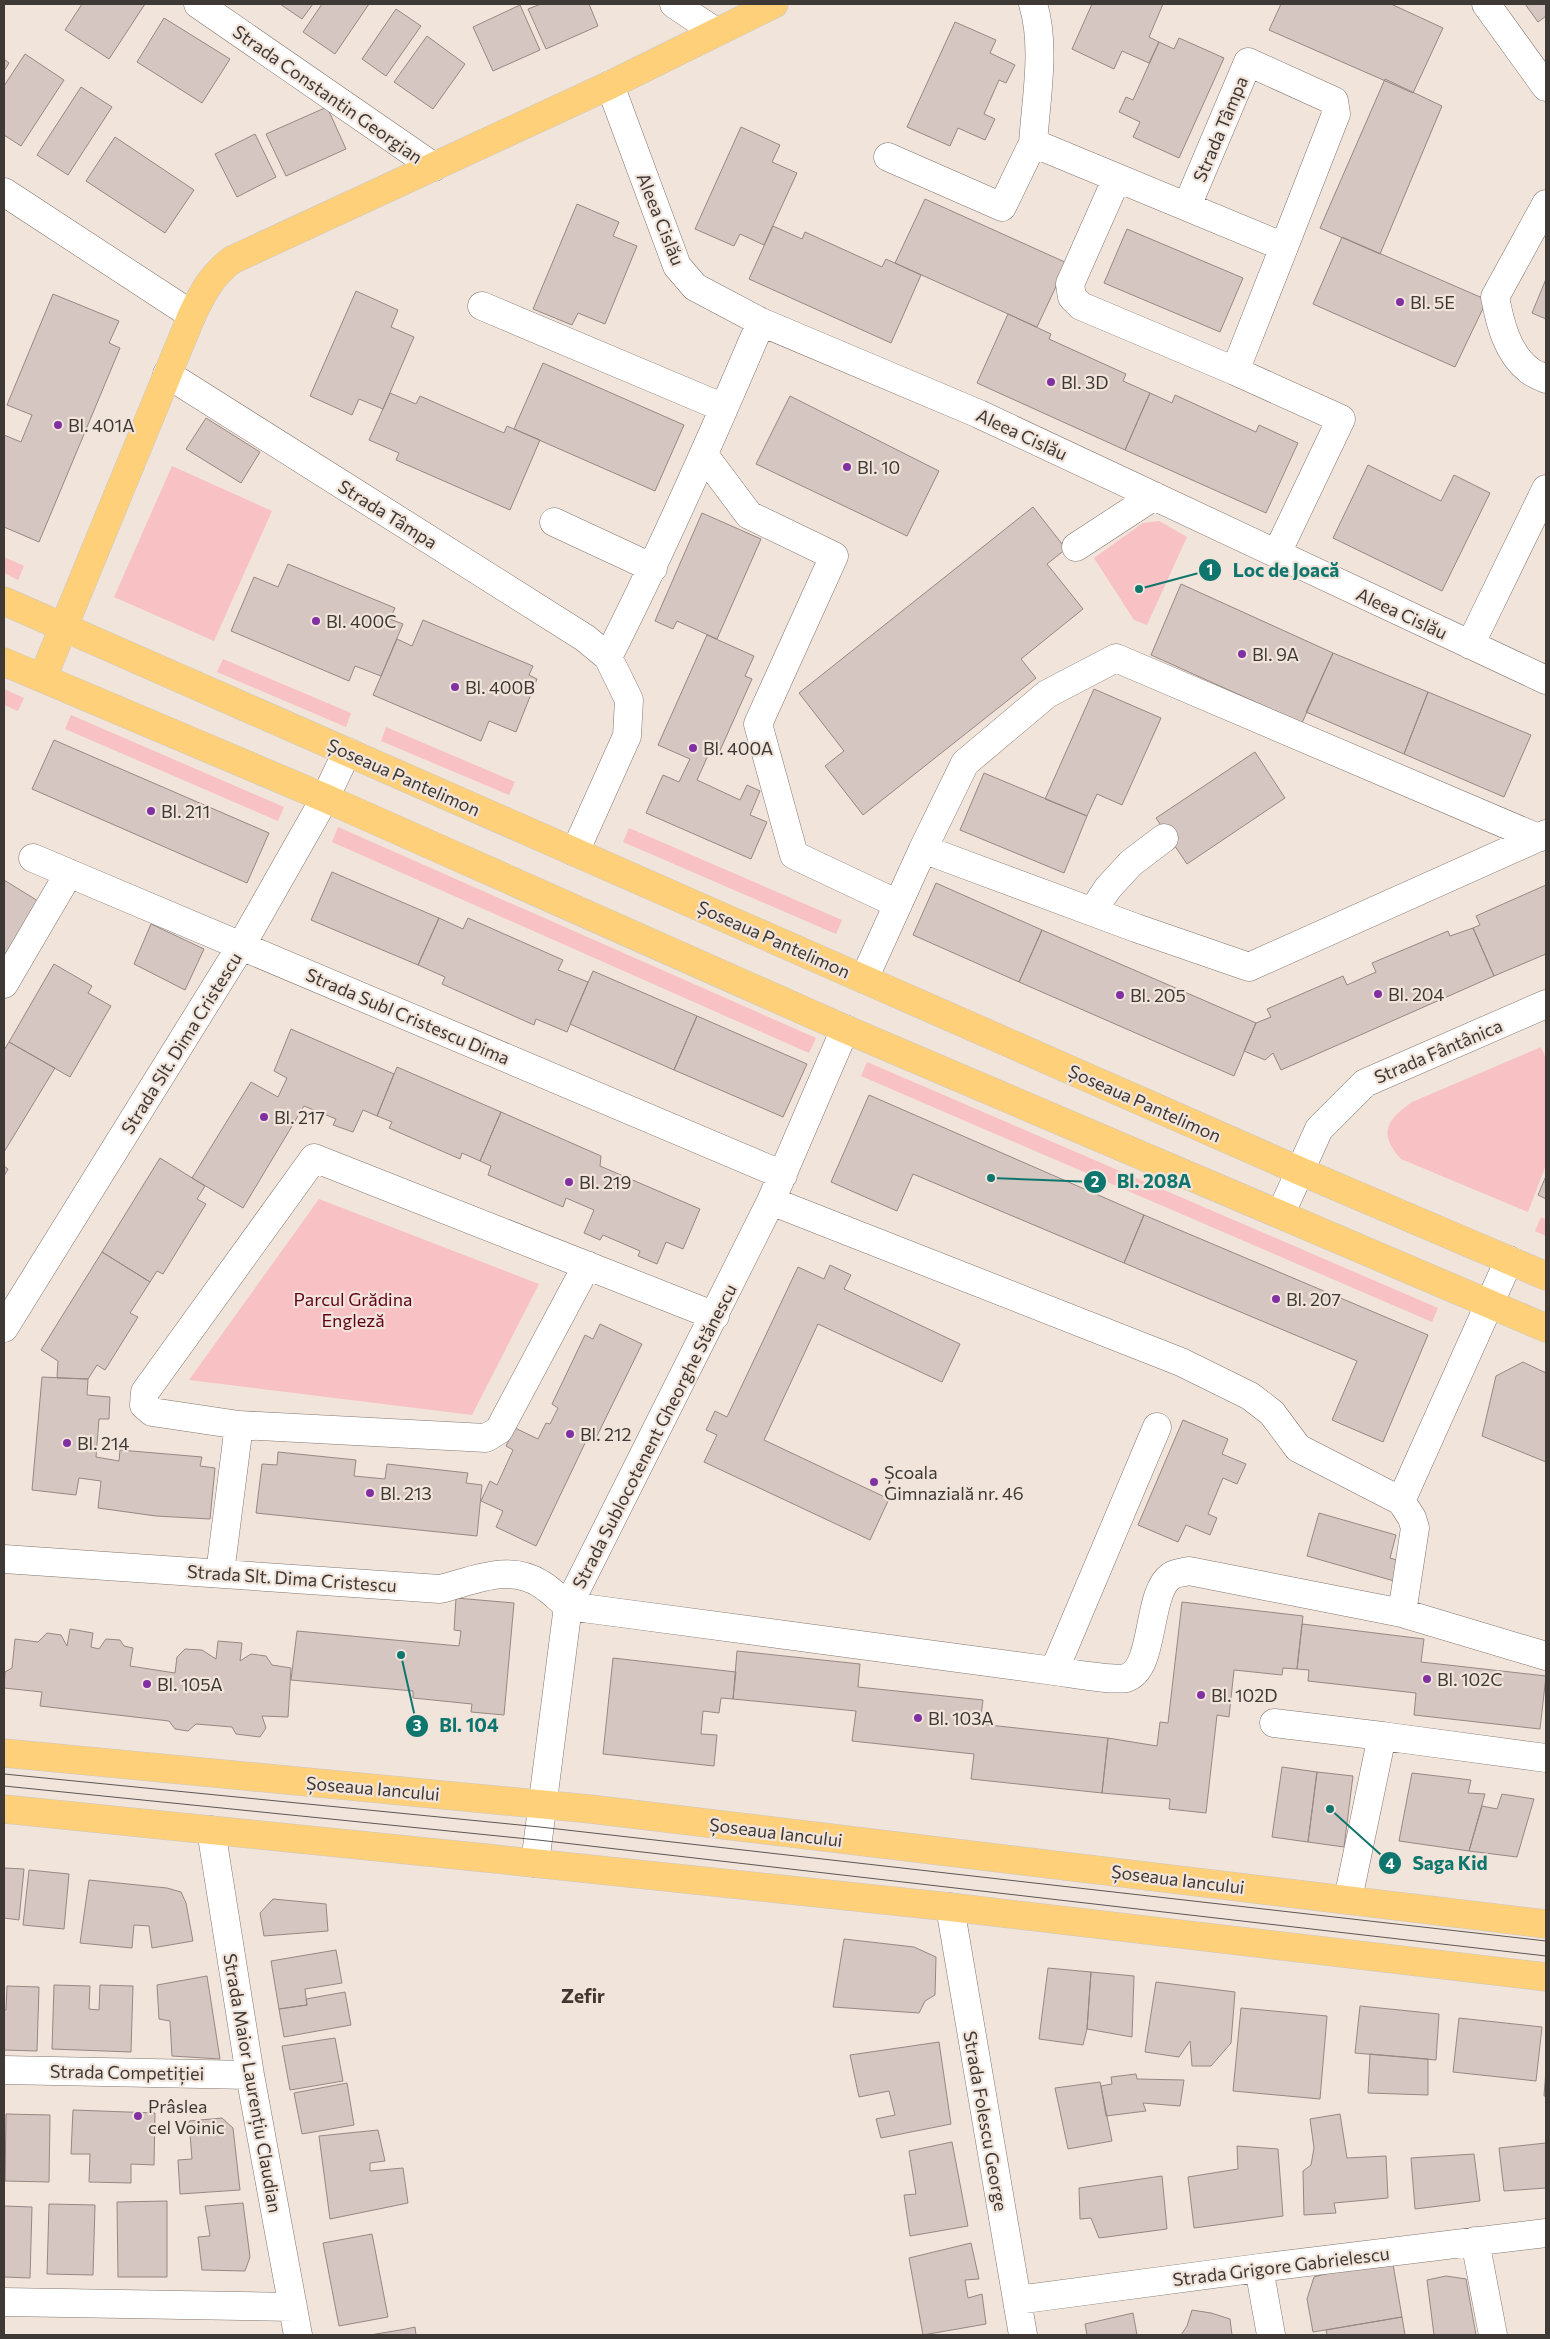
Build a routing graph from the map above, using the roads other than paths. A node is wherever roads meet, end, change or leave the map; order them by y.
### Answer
1 (198, 4) edge
2 (674, 4) edge
3 (774, 4) edge
4 (1033, 4) edge
5 (1486, 4) edge
6 (716, 32) junction
7 (610, 85) junction
8 (1546, 87) edge
9 (1033, 143) junction
10 (888, 157) dead end
11 (434, 167) junction
12 (1116, 178) junction
13 (4, 192) edge
14 (1546, 204) edge
15 (1187, 206) junction
16 (1284, 247) junction
17 (482, 306) dead end
18 (192, 315) junction
19 (761, 322) junction
20 (1235, 371) junction
21 (167, 374) junction
22 (1546, 379) edge
23 (724, 408) junction
24 (704, 456) junction
25 (1546, 489) edge
26 (1154, 496) junction
27 (554, 522) dead end
28 (1076, 547) dead end
29 (1277, 554) junction
30 (654, 568) junction
31 (4, 601) edge
32 (64, 627) junction
33 (1470, 645) junction
34 (608, 657) junction
35 (4, 662) edge
36 (43, 677) junction
37 (1546, 680) edge
38 (347, 752) junction
39 (325, 798) junction
40 (1542, 836) edge
41 (1164, 838) dead end
42 (922, 849) junction
43 (575, 852) junction
44 (33, 858) dead end
45 (69, 873) junction
46 (898, 904) junction
47 (1092, 912) junction
48 (241, 946) junction
49 (864, 979) junction
50 (4, 984) edge
51 (1546, 1004) edge
52 (845, 1029) junction
53 (1300, 1171) junction
54 (783, 1175) junction
55 (771, 1201) junction
56 (1281, 1213) junction
57 (1509, 1260) junction
58 (587, 1265) junction
59 (1546, 1276) edge
60 (1488, 1304) junction
61 (715, 1316) junction
62 (4, 1328) edge
63 (1546, 1328) edge
64 (239, 1425) junction
65 (1157, 1426) dead end
66 (1401, 1501) junction
67 (4, 1559) edge
68 (220, 1573) junction
69 (568, 1606) junction
70 (1402, 1614) junction
71 (1546, 1656) edge
72 (1054, 1671) junction
73 (1274, 1723) dead end
74 (1382, 1736) junction
75 (4, 1753) edge
76 (1546, 1758) edge
77 (544, 1805) junction
78 (4, 1810) edge
79 (211, 1830) junction
80 (534, 1863) junction
81 (1348, 1899) junction
82 (950, 1907) junction
83 (1545, 1920) edge
84 (1546, 1977) edge
85 (4, 2070) edge
86 (250, 2075) junction
87 (1546, 2233) edge
88 (1475, 2241) junction
89 (1259, 2268) junction
90 (1017, 2300) junction
91 (4, 2302) edge
92 (293, 2307) junction
93 (298, 2335) edge
94 (1023, 2335) edge
95 (1271, 2335) edge
96 (1493, 2335) edge

1 - 11 street, Strada Constantin Georgian
2 - 6 street
3 - 6 main road
4 - 9 street
5 - 8 street
6 - 7 main road
7 - 11 main road
7 - 19 street, Aleea Cislău
9 - 10 street
9 - 12 street
11 - 18 main road
12 - 15 street
12 - 20 street
13 - 18 street
14 - 22 street
15 - 16 street
15 - 16 street, Strada Tâmpa
16 - 20 street, Strada Tâmpa
17 - 23 street
18 - 21 main road
19 - 23 street
19 - 26 street, Aleea Cislău
20 - 29 street
21 - 32 main road
21 - 34 street, Strada Tâmpa
23 - 24 street
24 - 30 street
24 - 46 street
25 - 33 street
26 - 28 street
26 - 29 street, Aleea Cislău
27 - 30 street
29 - 33 street, Aleea Cislău
30 - 34 street
31 - 32 main road, Șoseaua Pantelimon
32 - 36 main road
32 - 38 main road, Șoseaua Pantelimon
33 - 37 street, Aleea Cislău
34 - 43 street, Strada Tâmpa
35 - 36 main road
36 - 39 main road
38 - 39 street, Strada Slt. Dima Cristescu
38 - 43 main road, Șoseaua Pantelimon
39 - 48 street, Strada Slt. Dima Cristescu
39 - 52 main road
40 - 42 street
40 - 47 street
41 - 47 street
42 - 46 street
42 - 47 street
43 - 49 main road, Șoseaua Pantelimon
44 - 45 street, Strada Subl Cristescu Dima
45 - 48 street, Strada Subl Cristescu Dima
45 - 50 street
46 - 49 street
48 - 54 street, Strada Subl Cristescu Dima
48 - 62 street, Strada Slt. Dima Cristescu
49 - 53 main road, Șoseaua Pantelimon
51 - 53 street, Strada Fântânica
52 - 54 street, Strada Sublocotenent Gheorghe Stănescu
52 - 56 main road
53 - 56 street, Strada Fântânica
53 - 57 main road, Șoseaua Pantelimon
54 - 55 street, Strada Sublocotenent Gheorghe Stănescu
55 - 61 street, Strada Sublocotenent Gheorghe Stănescu
55 - 66 street
56 - 60 main road
57 - 59 main road, Șoseaua Pantelimon
57 - 60 street
58 - 61 street
58 - 64 street
58 - 64 street
60 - 63 main road
60 - 66 street
61 - 69 street, Strada Sublocotenent Gheorghe Stănescu
64 - 68 street
65 - 72 street
66 - 70 street
67 - 68 street, Strada Slt. Dima Cristescu
68 - 69 street, Strada Slt. Dima Cristescu
69 - 72 street
69 - 77 street, Strada Sublocotenent Gheorghe Stănescu
70 - 71 street
70 - 72 street
73 - 74 street
74 - 76 street
74 - 81 street
75 - 77 main road, Șoseaua Iancului
77 - 80 street, Strada Sublocotenent Gheorghe Stănescu
77 - 81 main road, Șoseaua Iancului
78 - 79 main road
79 - 80 main road
79 - 86 street, Strada Maior Laurențiu Claudian
80 - 82 main road
81 - 83 main road, Șoseaua Iancului
82 - 84 main road
82 - 90 street, Strada Folescu George
85 - 86 street, Strada Competiției
86 - 92 street, Strada Maior Laurențiu Claudian
87 - 88 street, Strada Grigore Gabrielescu
88 - 89 street, Strada Grigore Gabrielescu
88 - 96 street
89 - 90 street, Strada Grigore Gabrielescu
89 - 95 street
90 - 94 street, Strada Folescu George
91 - 92 street
92 - 93 street, Strada Maior Laurențiu Claudian

